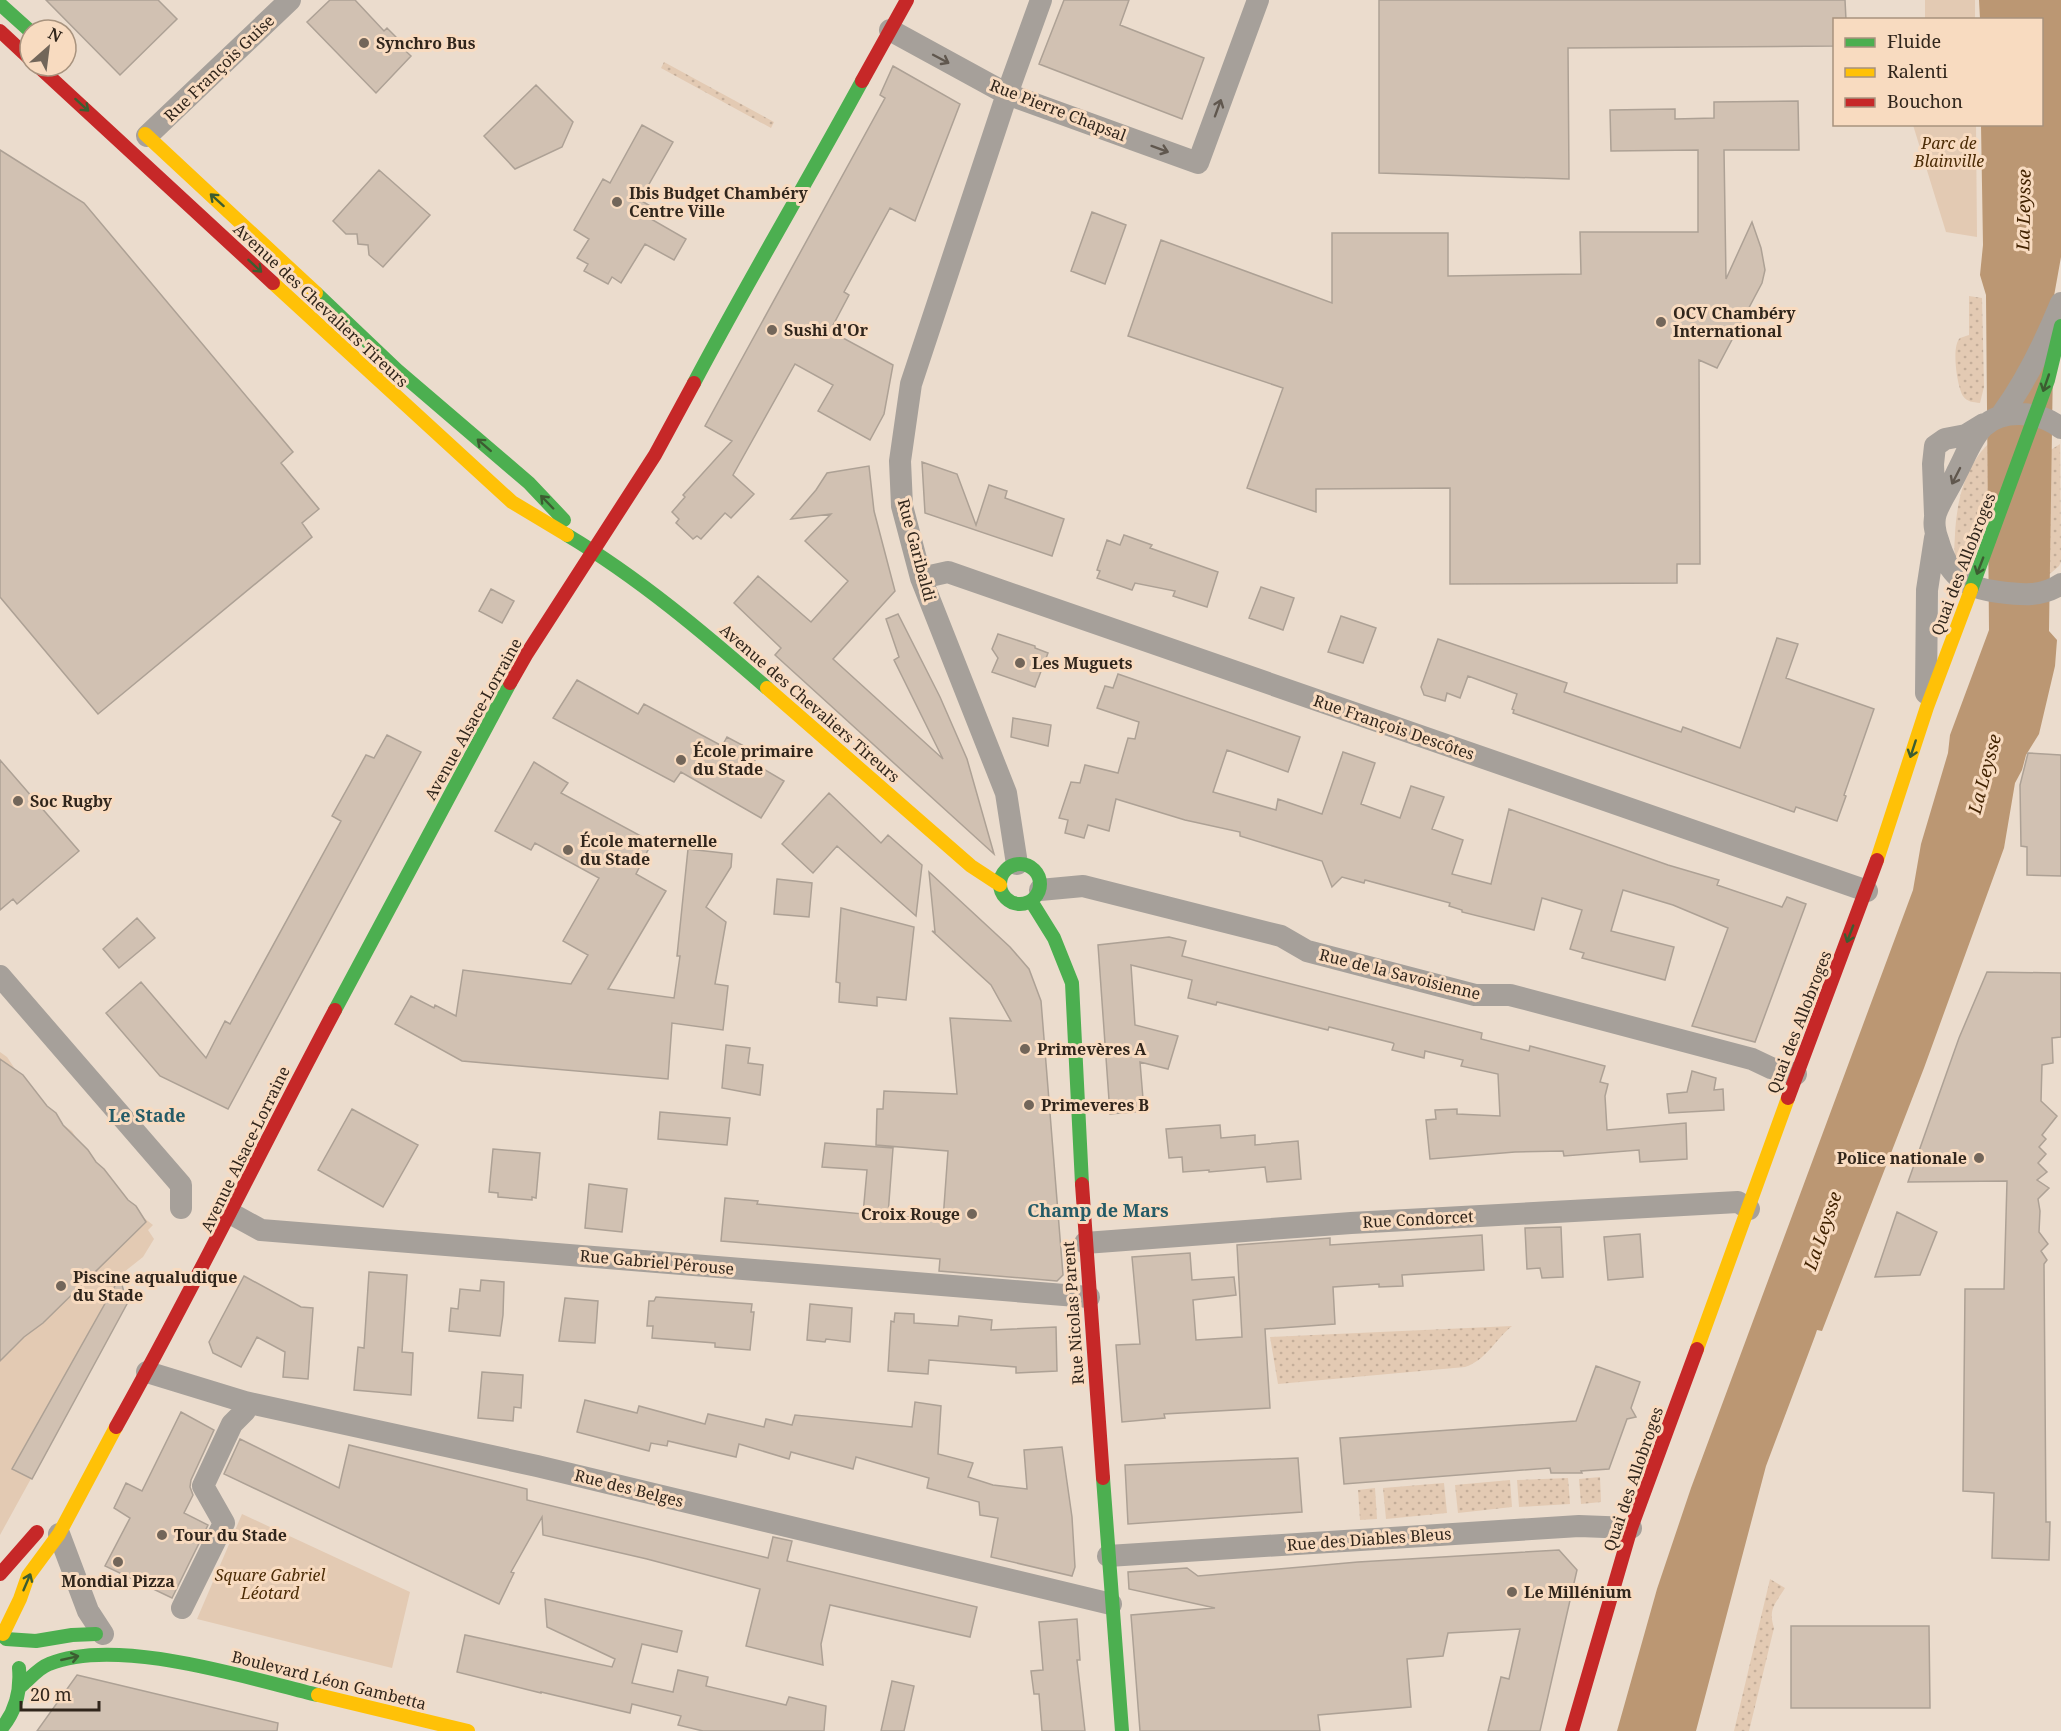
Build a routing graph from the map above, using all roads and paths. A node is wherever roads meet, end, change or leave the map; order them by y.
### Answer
1 (290, 0) edge
2 (907, 0) edge
3 (1041, 0) edge
4 (1258, 0) edge
5 (0, 4) edge
6 (18, 20) edge
7 (890, 30) junction
8 (0, 31) edge
9 (18, 47) edge
10 (51, 78) edge
11 (1007, 94) junction
12 (139, 129) joint
13 (2061, 303) edge
14 (2061, 326) edge
15 (2035, 414) junction
16 (1994, 419) junction
17 (2061, 428) edge
18 (1935, 524) junction
19 (594, 552) junction
20 (921, 578) junction
21 (2061, 584) edge
22 (1972, 586) junction
23 (1927, 707) junction
24 (1017, 864) junction
25 (1000, 885) junction
26 (1866, 891) junction
27 (1035, 895) junction
28 (0, 976) edge
29 (1796, 1074) junction
30 (181, 1208) dead end
31 (1749, 1209) junction
32 (230, 1213) junction
33 (1085, 1243) junction
34 (1089, 1297) junction
35 (147, 1372) junction
36 (245, 1411) dead end
37 (109, 1439) junction
38 (57, 1508) dead end
39 (1631, 1528) junction
40 (51, 1530) junction
41 (1108, 1556) junction
42 (0, 1574) edge
43 (1111, 1604) junction
44 (182, 1608) dead end
45 (3, 1635) edge
46 (108, 1635) joint
47 (136, 1642) dead end
48 (182, 1662) junction
49 (20, 1687) junction
50 (4, 1729) edge
51 (468, 1731) edge
52 (1122, 1731) edge
53 (1572, 1731) edge

1 - 12 street, Rue François Guise
2 - 7 main road, Avenue Alsace-Lorraine
3 - 11 street, Rue Garibaldi
11 -> 4 street, Rue Pierre Chapsal
5 - 6 main road
7 -> 11 street, Rue Pierre Chapsal
7 - 19 main road, Avenue Alsace-Lorraine
8 - 9 main road
10 -> 19 main road, Avenue des Chevaliers Tireurs
11 - 20 street, Rue Garibaldi
19 -> 12 main road, Avenue des Chevaliers Tireurs
13 - 16 street
14 -> 15 main road, Quai des Allobroges
15 - 16 street
15 - 17 street
15 -> 22 main road, Quai des Allobroges
16 -> 18 street
16 - 18 street
18 - 22 street
18 - 23 street
19 - 25 main road, Avenue des Chevaliers Tireurs
19 - 32 main road, Avenue Alsace-Lorraine
20 - 24 street, Rue Garibaldi
20 - 26 street, Rue François Descôtes
21 - 22 street
22 - 23 main road, Quai des Allobroges
23 -> 26 main road, Quai des Allobroges
24 - 25 main road
24 - 27 main road
25 - 27 main road
26 -> 29 main road, Quai des Allobroges
27 - 29 street, Rue de la Savoisienne
27 - 33 main road, Rue Nicolas Parent
28 - 30 street
29 - 31 main road, Quai des Allobroges
31 - 33 street, Rue Condorcet
31 - 39 main road, Quai des Allobroges
32 - 34 street, Rue Gabriel Pérouse
32 - 35 main road, Avenue Alsace-Lorraine
33 - 34 main road, Rue Nicolas Parent
34 - 41 main road, Rue Nicolas Parent
35 - 37 main road, Avenue Alsace-Lorraine
35 - 43 street, Rue des Belges
36 - 44 street
37 - 38 main road, Avenue Alsace-Lorraine
37 - 40 main road, Avenue Alsace-Lorraine
39 - 41 street, Rue des Diables Bleus
39 - 53 main road, Quai des Allobroges
40 - 42 main road, Avenue Alsace-Lorraine
45 -> 40 main road, Avenue Alsace-Lorraine
40 - 46 street
41 - 43 main road, Rue Nicolas Parent
43 - 52 main road, Rue Nicolas Parent
45 - 46 main road
45 - 49 main road
47 - 48 main road, Boulevard Léon Gambetta
49 -> 48 main road, Boulevard Léon Gambetta
48 - 51 main road, Boulevard Léon Gambetta
49 - 50 main road

